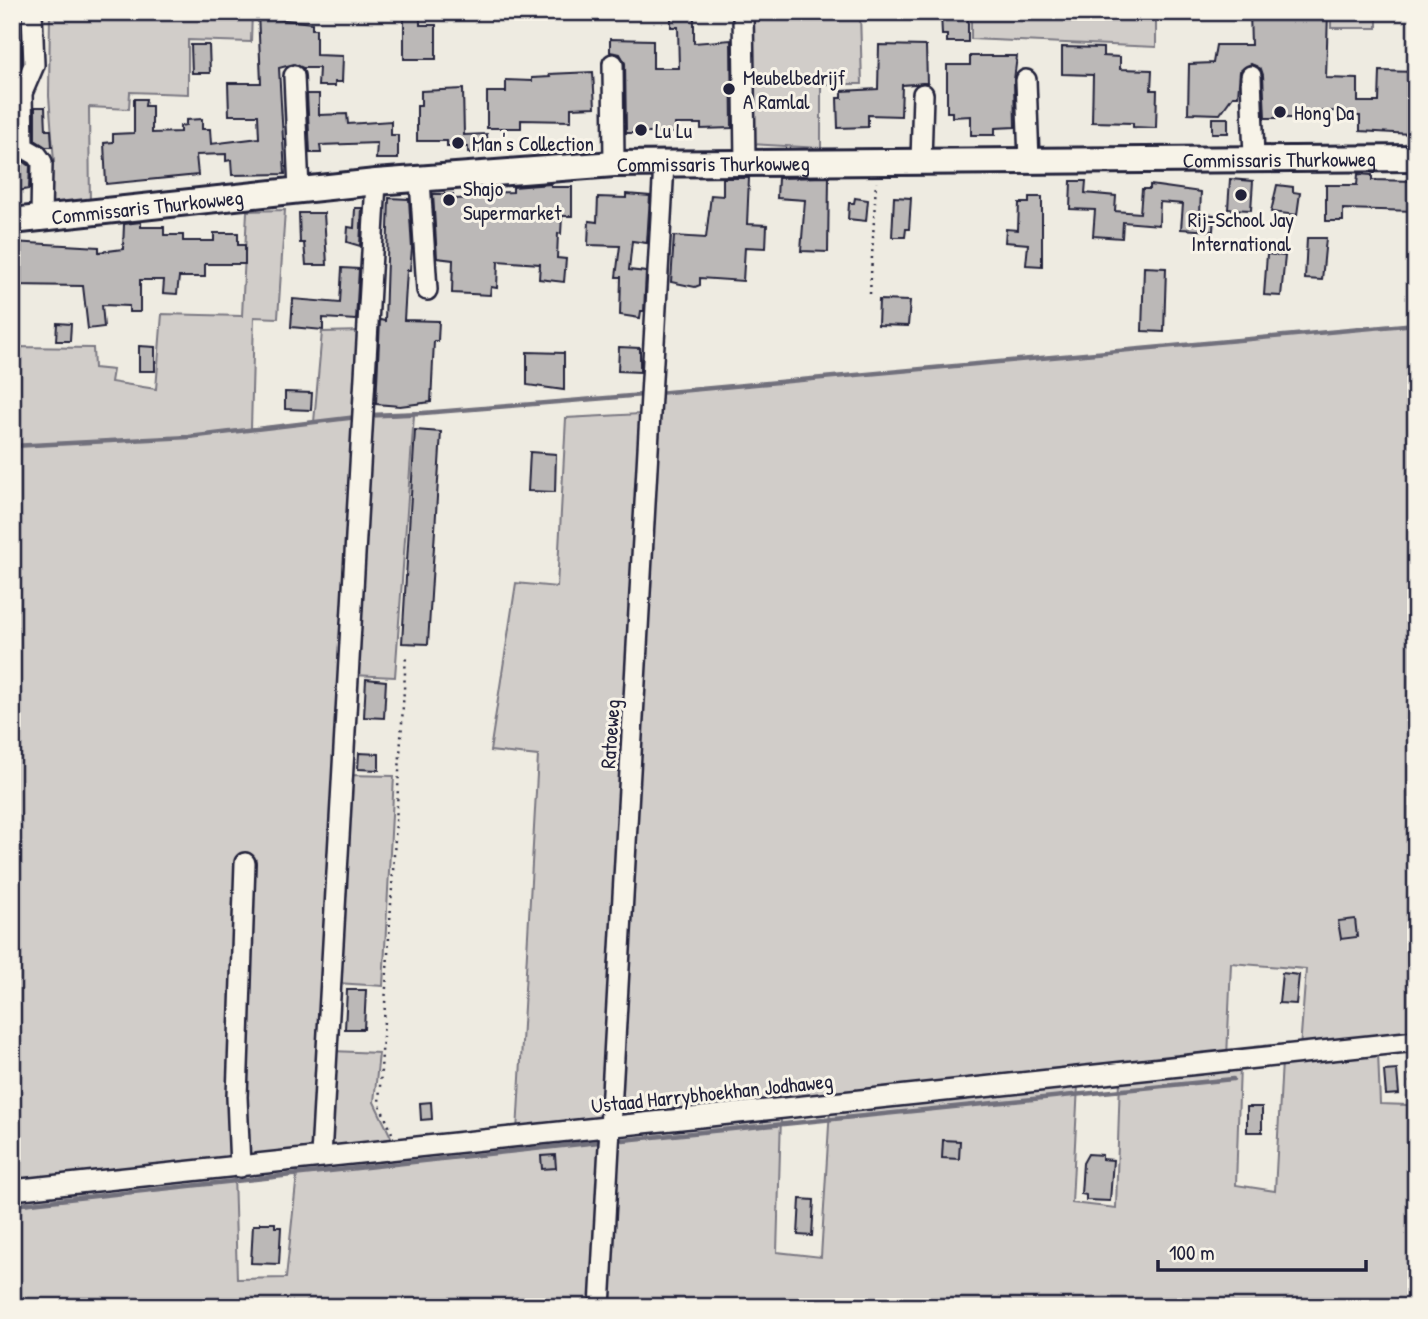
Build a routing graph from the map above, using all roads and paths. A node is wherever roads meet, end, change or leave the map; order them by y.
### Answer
1 (32, 12) edge
2 (743, 12) edge
3 (613, 64) dead end
4 (293, 76) dead end
5 (1251, 76) dead end
6 (1026, 80) dead end
7 (923, 94) dead end
8 (1254, 158) junction
9 (1416, 158) edge
10 (745, 161) junction
11 (921, 161) junction
12 (1029, 161) junction
13 (876, 162) junction
14 (614, 164) junction
15 (664, 164) junction
16 (420, 180) junction
17 (376, 182) junction
18 (299, 190) junction
19 (41, 218) junction
20 (12, 220) edge
21 (427, 290) dead end
22 (870, 294) dead end
23 (406, 656) dead end
24 (245, 863) dead end
25 (1412, 1042) edge
26 (611, 1126) junction
27 (404, 1150) junction
28 (321, 1156) junction
29 (240, 1167) junction
30 (1415, 1167) edge
31 (12, 1189) edge
32 (600, 1307) edge

1 - 19 street
2 - 10 street
3 - 14 street
4 - 18 street
5 - 8 street
6 - 12 street
7 - 11 street
8 - 9 main road, Commissaris Thurkowweg
8 - 12 main road, Commissaris Thurkowweg
10 - 13 main road, Commissaris Thurkowweg
10 - 15 main road, Commissaris Thurkowweg
11 - 12 main road, Commissaris Thurkowweg
11 - 13 main road, Commissaris Thurkowweg
13 - 22 path
14 - 15 main road, Commissaris Thurkowweg
14 - 16 main road, Commissaris Thurkowweg
15 - 26 street, Ratoeweg
16 - 17 main road, Commissaris Thurkowweg
16 - 21 street
17 - 18 main road, Commissaris Thurkowweg
17 - 28 street
18 - 19 main road, Commissaris Thurkowweg
19 - 20 main road, Commissaris Thurkowweg
23 - 27 path
24 - 29 street
25 - 26 street, Ustaad Harrybhoekhan Jodhaweg
25 - 30 path
26 - 27 street, Ustaad Harrybhoekhan Jodhaweg
26 - 32 street, Ratoeweg
27 - 28 street, Ustaad Harrybhoekhan Jodhaweg
28 - 29 street, Ustaad Harrybhoekhan Jodhaweg
29 - 31 street, Ustaad Harrybhoekhan Jodhaweg

